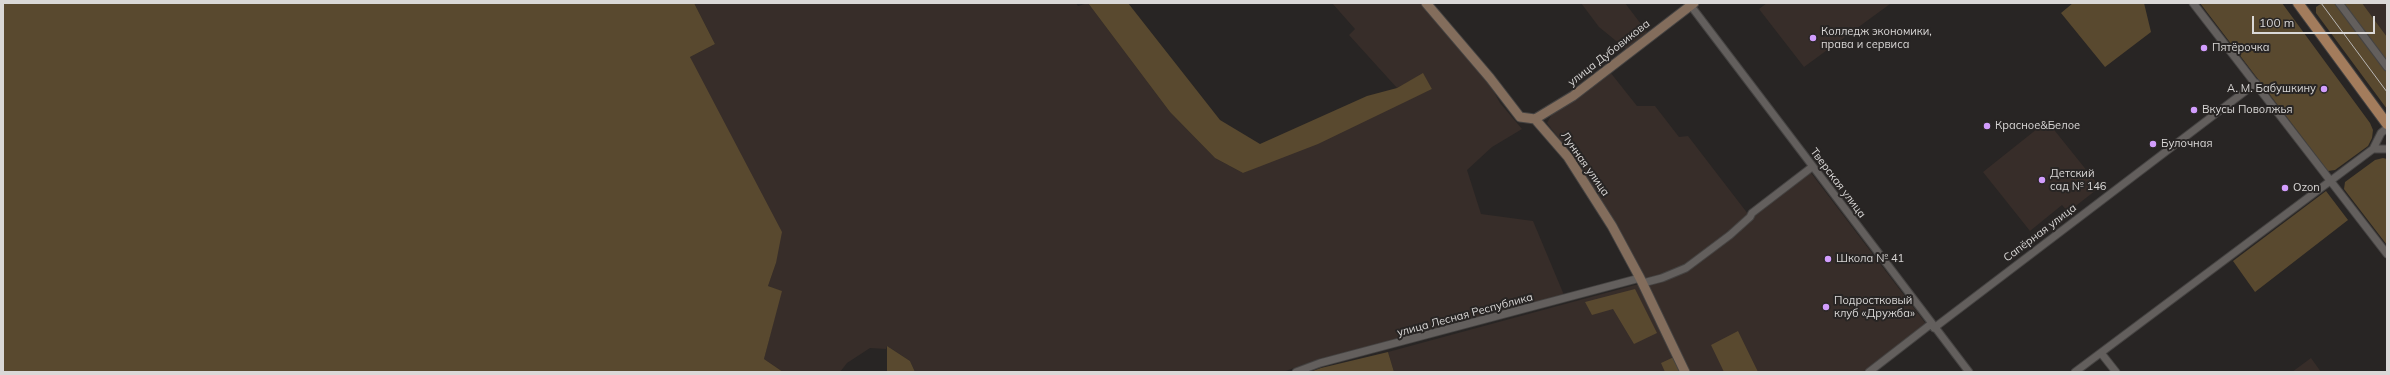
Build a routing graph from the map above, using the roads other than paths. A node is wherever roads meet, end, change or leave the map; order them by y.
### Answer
1 (1426, 3) edge
2 (2193, 3) edge
3 (2339, 3) edge
4 (1692, 4) edge
5 (2301, 4) edge
6 (2387, 67) edge
7 (2256, 83) junction
8 (1535, 118) junction
9 (2387, 124) edge
10 (2387, 128) edge
11 (2373, 149) junction
12 (2387, 149) edge
13 (1812, 167) junction
14 (2331, 181) junction
15 (2387, 254) edge
16 (1642, 280) junction
17 (1933, 326) junction
18 (2101, 353) junction
19 (1296, 372) edge
20 (1684, 372) edge
21 (1870, 372) edge
22 (1969, 372) edge
23 (2075, 372) edge
24 (2116, 372) edge

1 - 8 street
2 - 7 street
3 - 6 street
4 - 8 street, улица Дубовикова
4 - 13 street, Тверская улица
5 - 9 main road
7 - 14 street
7 - 17 street, Сапёрная улица
8 - 16 street, Лунная улица
10 - 11 street
11 - 12 street
11 - 14 street
13 - 16 street, улица Лесная Республика
13 - 17 street, Тверская улица
14 - 15 street
14 - 18 street
16 - 19 street, улица Лесная Республика
16 - 20 street, Лунная улица
17 - 21 street, Сапёрная улица
17 - 22 street, Тверская улица
18 - 23 street
18 - 24 street

